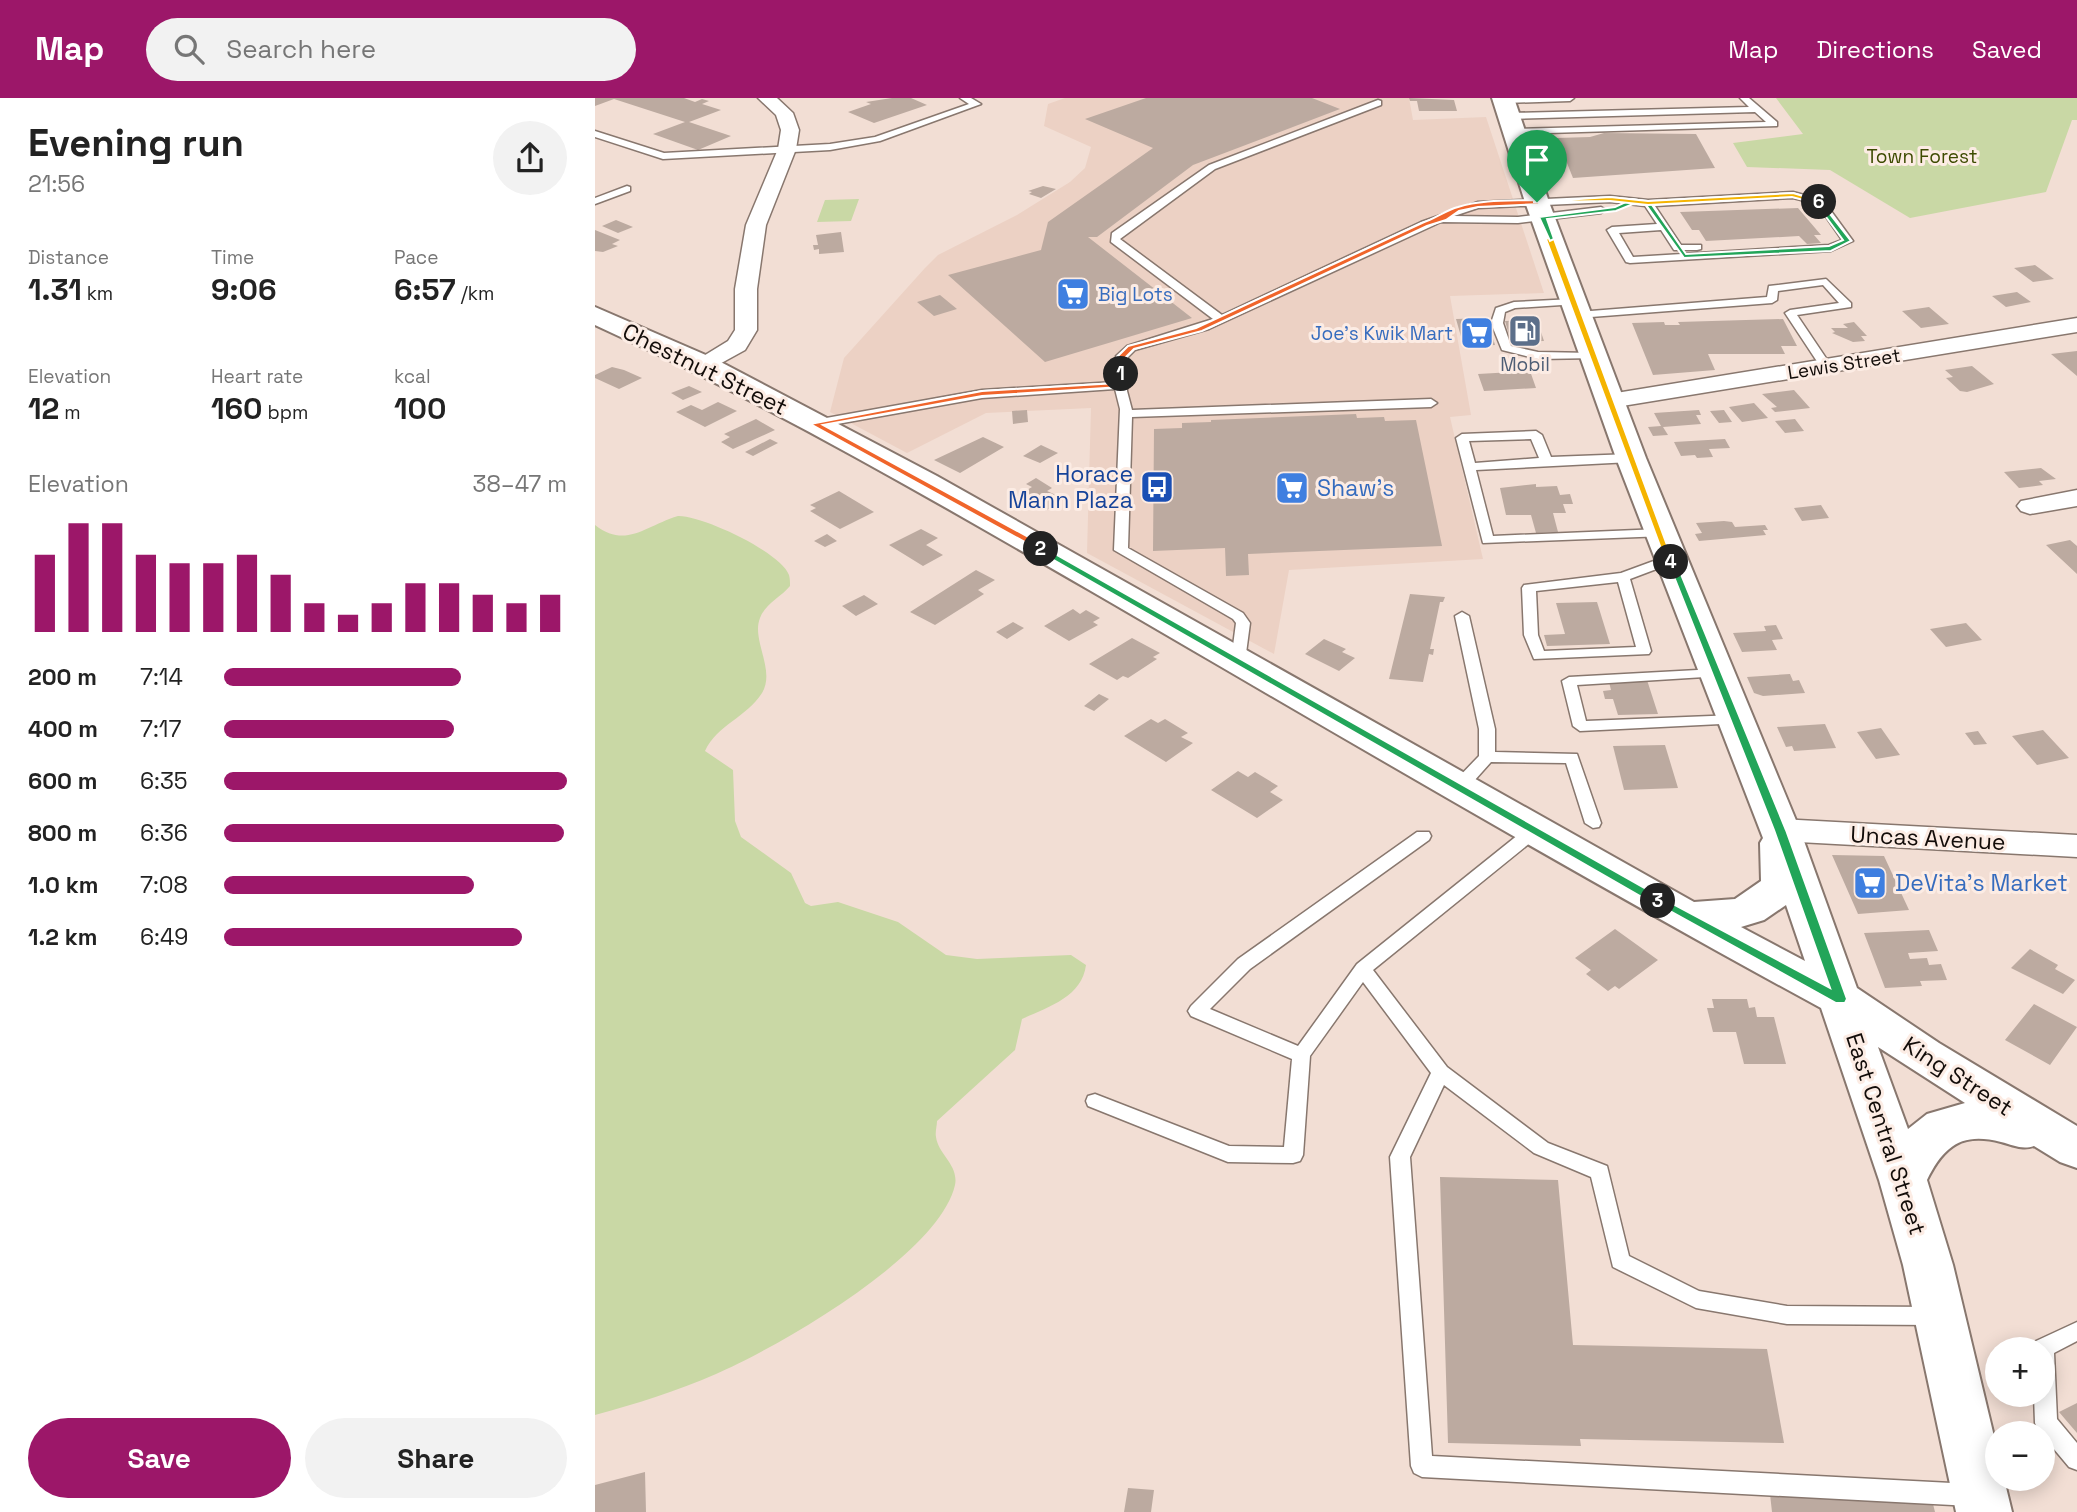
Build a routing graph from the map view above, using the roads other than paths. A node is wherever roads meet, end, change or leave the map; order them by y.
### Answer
1 (767, 98) edge
2 (964, 98) edge
3 (1570, 98) edge
4 (1744, 98) edge
5 (1378, 103) dead end
6 (1757, 109) junction
7 (1508, 111) edge
8 (595, 134) edge
9 (787, 149) junction
10 (627, 189) dead end
11 (595, 201) edge
12 (1632, 201) junction
13 (1648, 203) junction
14 (1540, 210) junction
15 (1443, 219) junction
16 (1665, 227) junction
17 (1681, 252) junction
18 (1772, 300) junction
19 (1576, 308) junction
20 (1790, 313) junction
21 (595, 315) edge
22 (1221, 320) junction
23 (2077, 325) edge
24 (1593, 356) junction
25 (705, 365) junction
26 (1826, 367) junction
27 (1121, 385) junction
28 (1610, 401) junction
29 (1431, 403) dead end
30 (1126, 414) junction
31 (815, 424) junction
32 (1631, 458) junction
33 (1546, 461) junction
34 (1470, 467) junction
35 (2077, 498) edge
36 (2030, 506) dead end
37 (1665, 546) junction
38 (1623, 577) junction
39 (1462, 616) dead end
40 (1238, 661) junction
41 (1716, 673) junction
42 (1735, 720) junction
43 (1487, 757) junction
44 (1459, 787) junction
45 (1593, 823) dead end
46 (1535, 830) junction
47 (1780, 830) junction
48 (1423, 836) dead end
49 (2077, 846) edge
50 (1687, 917) junction
51 (1363, 969) junction
52 (1841, 999) junction
53 (1301, 1055) junction
54 (1441, 1072) junction
55 (1095, 1101) dead end
56 (2066, 1144) edge
57 (1903, 1180) junction
58 (1940, 1316) junction
59 (2077, 1331) edge
60 (2077, 1460) edge
61 (1982, 1503) edge

1 - 9 street
2 - 9 lane
3 - 7 lane
4 - 6 lane
5 - 22 lane
6 - 7 lane
6 - 7 lane
7 - 14 main road, East Central Street
8 - 9 lane
9 - 25 street
10 - 11 lane
12 - 13 lane
12 - 14 lane
12 - 14 lane
13 - 16 lane
13 - 17 lane
14 - 15 lane
14 - 15 lane
14 - 19 main road, East Central Street
15 - 22 lane
16 - 17 lane
16 - 17 lane
18 - 19 lane
18 - 20 lane
18 - 20 lane
19 - 24 main road, East Central Street
19 - 24 lane
20 - 26 lane
21 - 25 main road, Chestnut Street
22 - 27 lane
23 - 26 street, Lewis Street
24 - 28 main road, East Central Street
25 - 31 main road, Chestnut Street
26 - 28 street, Lewis Street
27 - 30 lane
27 - 31 lane
28 - 32 main road, East Central Street
29 - 30 lane
30 - 40 lane
31 - 40 main road, Chestnut Street
32 - 33 lane
32 - 37 main road, East Central Street
33 - 34 lane
33 - 34 lane
34 - 37 lane
35 - 36 street
37 - 38 lane
37 - 41 main road, East Central Street
38 - 38 lane
39 - 43 lane
40 - 44 main road, Chestnut Street
41 - 42 main road, East Central Street
41 - 42 lane
42 - 47 main road, East Central Street
43 - 44 lane
43 - 45 lane
44 - 46 main road, Chestnut Street
46 - 50 main road, Chestnut Street
46 - 51 lane
47 - 49 street, Uncas Avenue
47 - 50 main road
47 - 52 main road, East Central Street
48 - 53 lane
50 - 52 main road, Chestnut Street
51 - 53 lane
51 - 54 lane
52 - 56 main road, King Street
52 - 57 main road, East Central Street
53 - 55 lane
54 - 58 lane
54 - 61 lane
56 - 57 main road
57 - 58 main road, East Central Street
58 - 61 main road, East Central Street
59 - 60 lane

